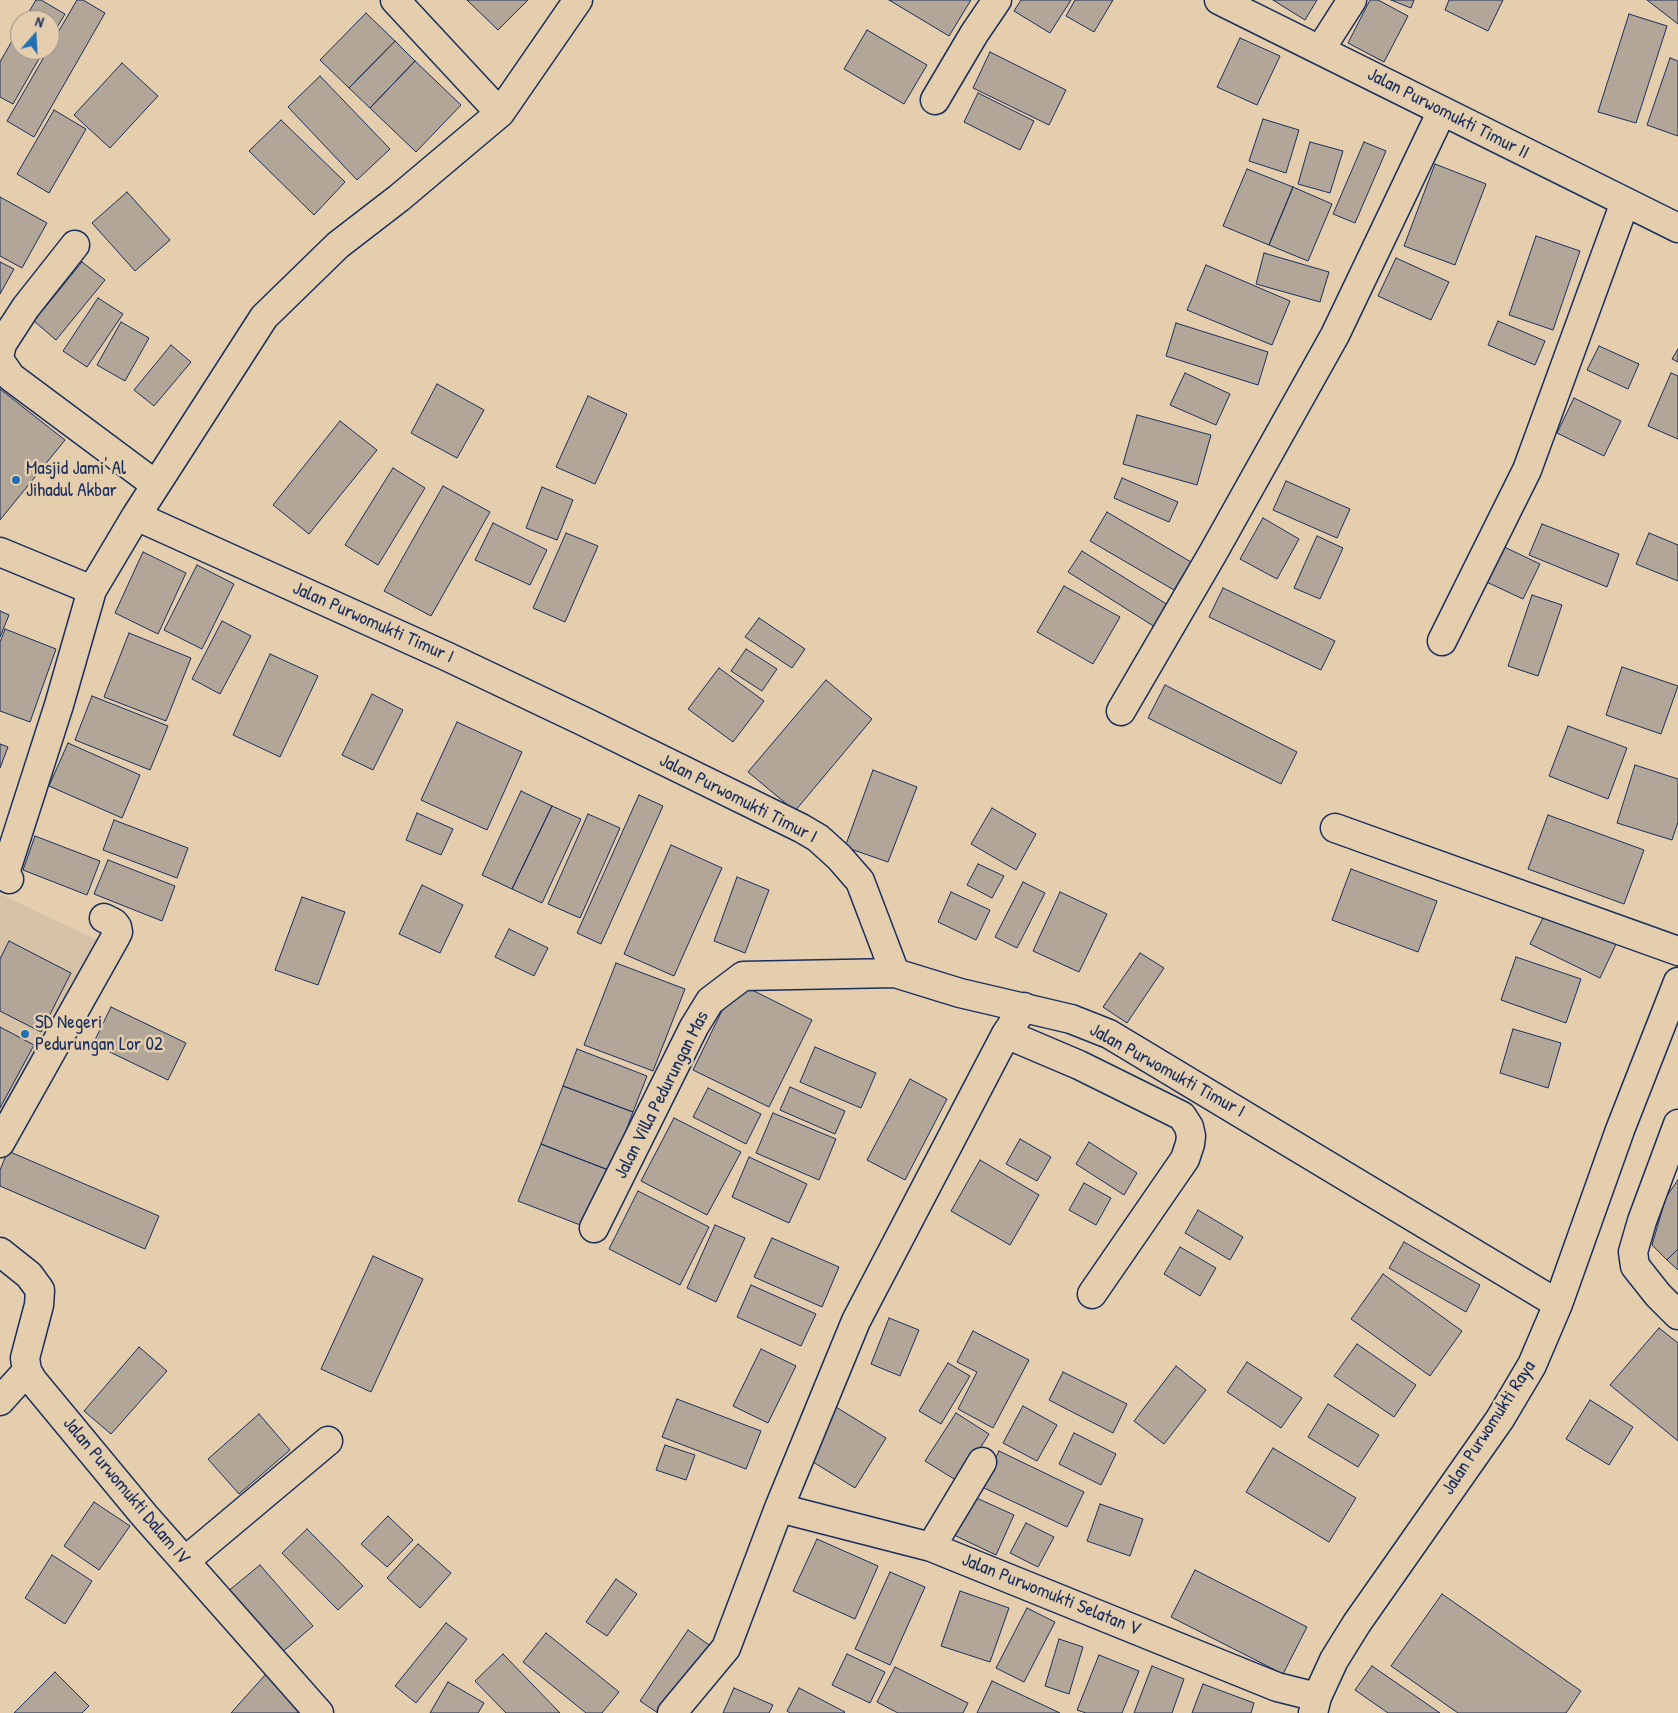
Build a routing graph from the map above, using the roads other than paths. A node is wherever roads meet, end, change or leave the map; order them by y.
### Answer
1 (394, 0) edge
2 (578, 0) edge
3 (998, 0) edge
4 (1219, 0) edge
5 (1352, 0) edge
6 (1320, 50) junction
7 (936, 100) dead end
8 (1442, 111) junction
9 (500, 113) junction
10 (1625, 202) junction
11 (1678, 228) edge
12 (75, 245) dead end
13 (0, 353) edge
14 (0, 361) edge
15 (156, 484) junction
16 (136, 516) junction
17 (0, 552) edge
18 (92, 590) junction
19 (1442, 641) dead end
20 (1121, 711) dead end
21 (1335, 828) dead end
22 (9, 879) dead end
23 (104, 918) dead end
24 (1678, 951) edge
25 (895, 973) junction
26 (1678, 982) edge
27 (1024, 1007) junction
28 (1006, 1034) junction
29 (1678, 1124) edge
30 (0, 1143) edge
31 (594, 1228) dead end
32 (0, 1252) edge
33 (1092, 1294) dead end
34 (1558, 1304) junction
35 (1678, 1315) edge
36 (27, 1371) junction
37 (0, 1401) edge
38 (328, 1441) dead end
39 (982, 1462) dead end
40 (779, 1508) junction
41 (931, 1547) junction
42 (185, 1561) junction
43 (1315, 1705) edge
44 (320, 1713) edge
45 (672, 1713) edge

1 - 9 street
2 - 9 street
3 - 7 street
4 - 6 street, Jalan Purwomukti Timur II
5 - 6 street
6 - 8 street, Jalan Purwomukti Timur II
8 - 10 street, Jalan Purwomukti Timur II
8 - 20 street
9 - 15 street
10 - 11 street, Jalan Purwomukti Timur II
10 - 19 street
12 - 13 street
14 - 15 street
15 - 16 street
16 - 18 street
16 - 25 street, Jalan Purwomukti Timur I
17 - 18 street
18 - 22 street
21 - 24 street
23 - 30 street
25 - 27 street, Jalan Purwomukti Timur I
25 - 31 street, Jalan Villa Pedurungan Mas
26 - 34 street, Jalan Purwomukti Raya
27 - 28 street
27 - 34 street, Jalan Purwomukti Timur I
28 - 33 street
28 - 40 street
29 - 35 street
32 - 36 street
34 - 43 street, Jalan Purwomukti Raya
36 - 37 street
36 - 42 street, Jalan Purwomukti Dalam IV
38 - 42 street
39 - 41 street
40 - 41 street, Jalan Purwomukti Selatan V
40 - 45 street
41 - 43 street, Jalan Purwomukti Selatan V
42 - 44 street, Jalan Purwomukti Dalam IV

